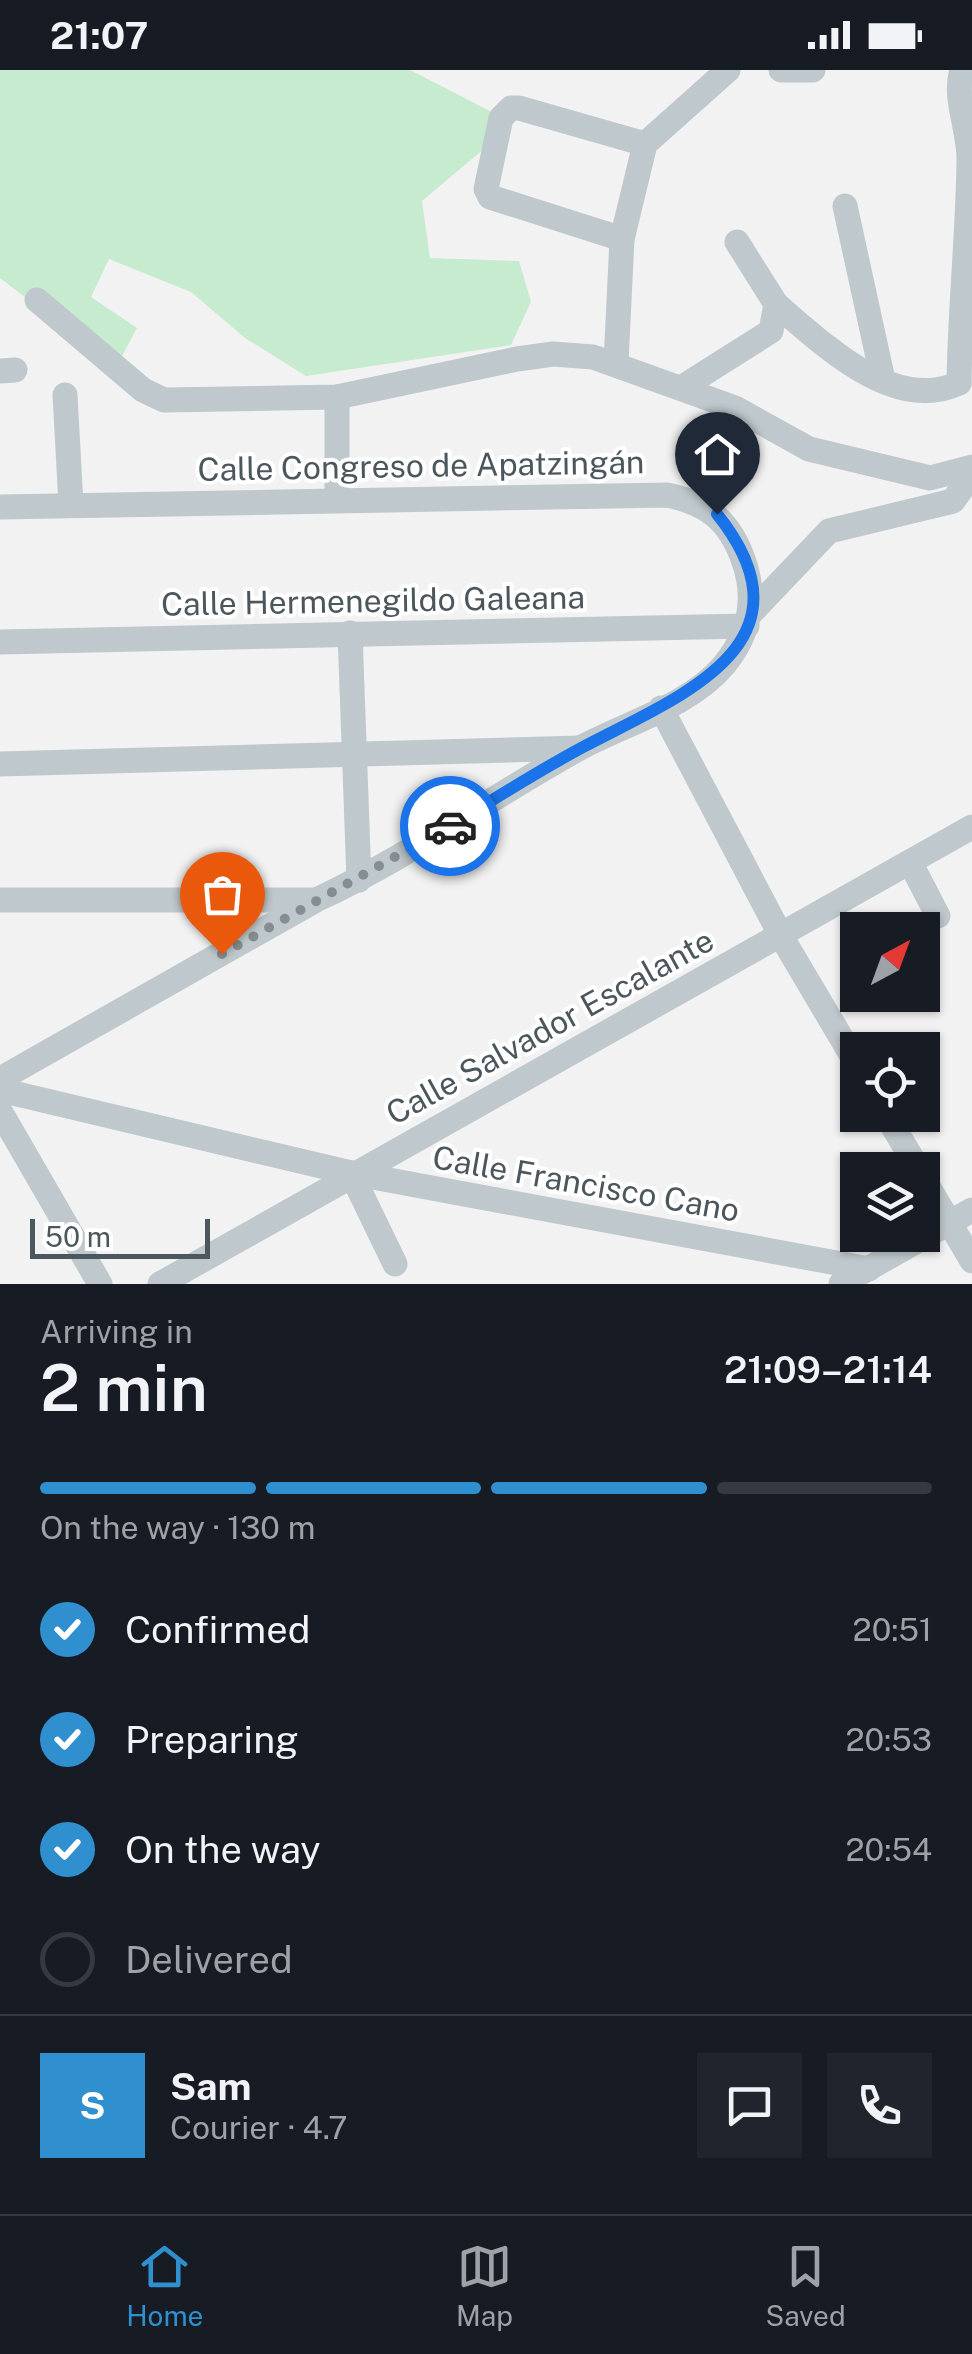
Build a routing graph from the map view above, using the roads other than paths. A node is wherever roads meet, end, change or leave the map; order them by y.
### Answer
1 (728, 70) edge
2 (781, 70) edge
3 (814, 70) edge
4 (962, 70) edge
5 (645, 144) junction
6 (845, 206) dead end
7 (622, 239) junction
8 (737, 242) dead end
9 (966, 281) edge
10 (36, 300) dead end
11 (776, 304) junction
12 (616, 363) junction
13 (882, 380) junction
14 (681, 388) junction
15 (966, 392) edge
16 (64, 395) dead end
17 (337, 397) junction
18 (972, 471) edge
19 (337, 500) junction
20 (71, 506) junction
21 (0, 507) edge
22 (748, 620) junction
23 (350, 634) junction
24 (0, 642) edge
25 (661, 708) junction
26 (580, 748) junction
27 (357, 752) junction
28 (0, 764) edge
29 (972, 827) edge
30 (910, 862) junction
31 (359, 880) junction
32 (0, 900) edge
33 (316, 900) junction
34 (936, 912) edge
35 (780, 936) junction
36 (840, 1036) edge
37 (0, 1079) edge
38 (0, 1090) edge
39 (0, 1110) edge
40 (350, 1173) junction
41 (940, 1193) edge
42 (961, 1216) edge
43 (972, 1262) edge
44 (395, 1264) dead end
45 (868, 1269) junction
46 (100, 1284) edge
47 (160, 1284) edge
48 (841, 1284) edge

1 - 5 street
2 - 3 street
4 - 9 street
5 - 7 street
5 - 7 street
6 - 13 street
7 - 12 street
8 - 11 street
9 - 15 street
10 - 17 street
11 - 13 street
11 - 14 street
12 - 14 street
12 - 17 street
13 - 15 street
14 - 18 street
16 - 20 street
17 - 19 street
18 - 22 street
19 - 20 street, Calle Congreso de Apatzingán
19 - 22 street, Calle Congreso de Apatzingán
20 - 21 street, Calle Congreso de Apatzingán
22 - 23 street, Calle Hermenegildo Galeana
22 - 25 street
23 - 24 street, Calle Hermenegildo Galeana
23 - 27 street
25 - 26 street
25 - 35 street
26 - 27 street
26 - 31 street
27 - 28 street
27 - 31 street
29 - 30 street, Calle Salvador Escalante
30 - 34 street
30 - 35 street, Calle Salvador Escalante
31 - 33 street
32 - 33 street
33 - 37 street
35 - 36 street
35 - 40 street, Calle Salvador Escalante
38 - 40 street, Calle Francisco Cano
39 - 46 street
40 - 44 street
40 - 45 street, Calle Francisco Cano
40 - 47 street, Calle Salvador Escalante
41 - 42 street
42 - 43 street
42 - 45 street
45 - 48 street

